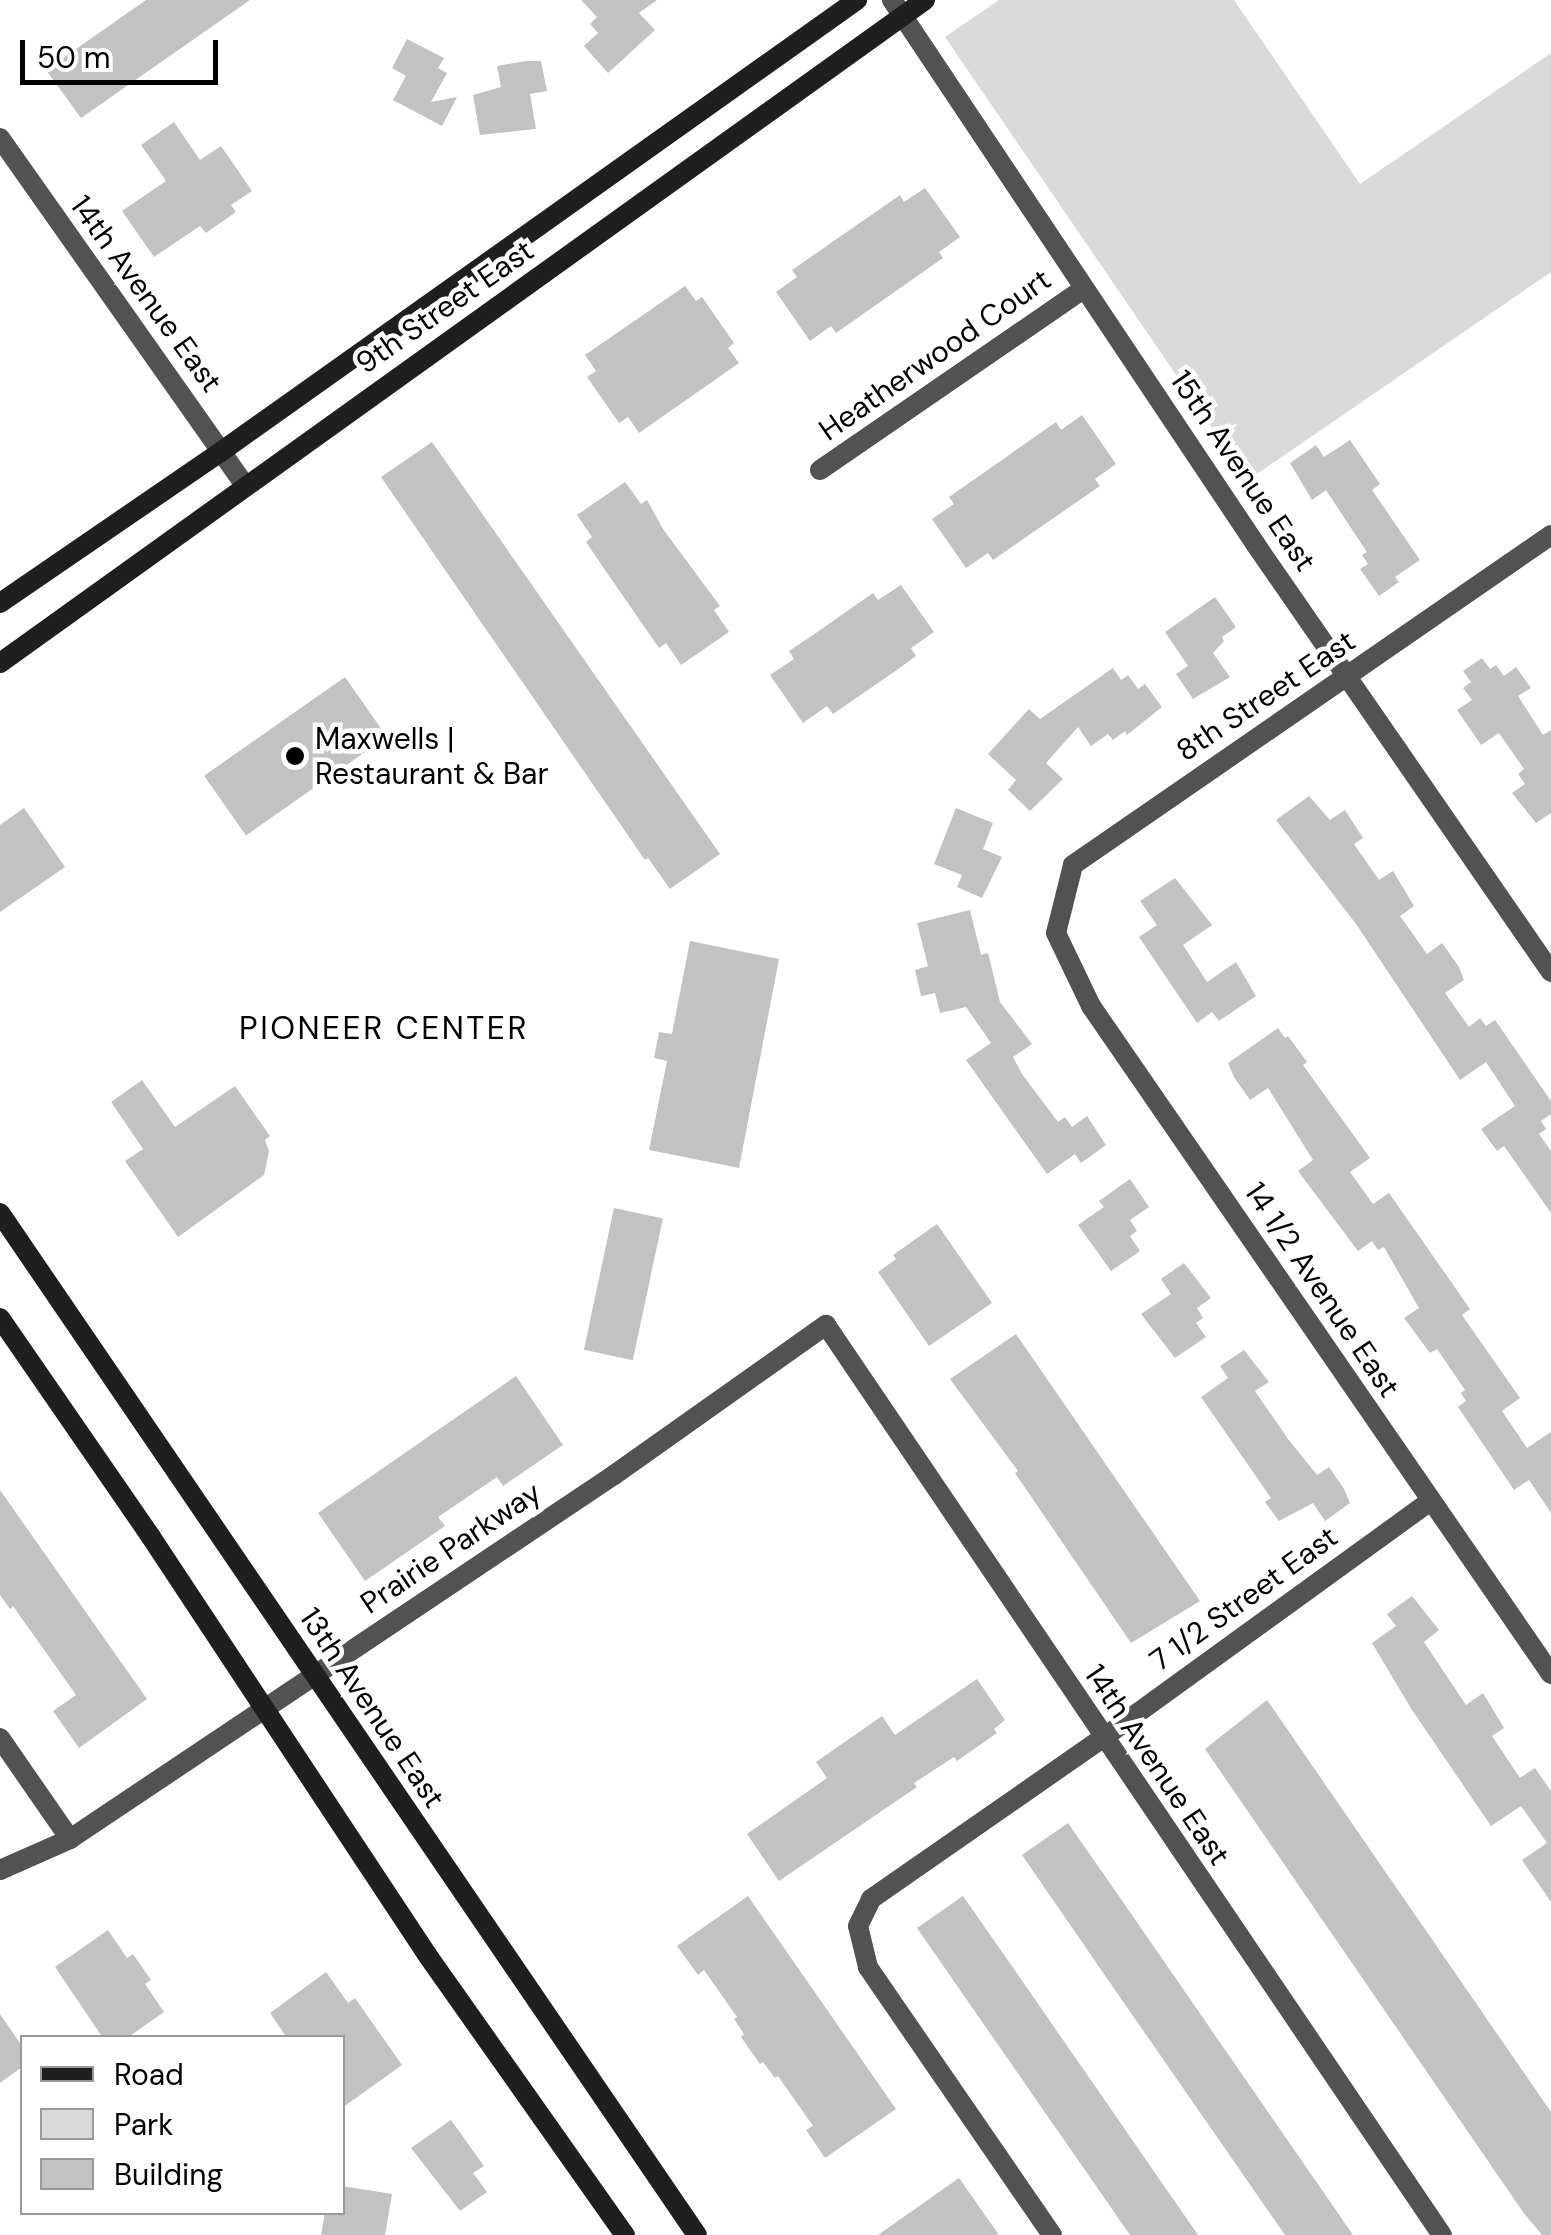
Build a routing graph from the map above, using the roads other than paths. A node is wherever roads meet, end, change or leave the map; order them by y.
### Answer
1 (857, 0) edge
2 (925, 0) edge
3 (897, 8) edge
4 (0, 138) edge
5 (1083, 289) junction
6 (222, 451) junction
7 (820, 470) dead end
8 (244, 484) junction
9 (1551, 536) edge
10 (0, 602) edge
11 (0, 663) edge
12 (1347, 677) junction
13 (1056, 933) joint
14 (1551, 972) edge
15 (0, 1213) edge
16 (0, 1318) edge
17 (826, 1325) joint
18 (1430, 1501) junction
19 (1551, 1674) edge
20 (314, 1676) junction
21 (265, 1709) junction
22 (0, 1738) edge
23 (1103, 1738) junction
24 (70, 1839) junction
25 (0, 1870) edge
26 (625, 2235) edge
27 (697, 2235) edge
28 (1052, 2235) edge
29 (1442, 2235) edge

1 - 6 main road, 9th Street East
2 - 3 main road, 9th Street East
3 - 5 street, 15th Avenue East
3 - 8 main road, 9th Street East
4 - 6 street, 14th Avenue East
5 - 7 street, Heatherwood Court
5 - 12 street, 15th Avenue East
6 - 8 street, 14th Avenue East
6 - 10 main road, 9th Street East
8 - 11 main road, 9th Street East
9 - 12 street, 8th Street East
12 - 13 street, 8th Street East
12 - 14 street, 15th Avenue East
13 - 18 street, 14 1/2 Avenue East
15 - 20 main road, 13th Avenue East
16 - 21 main road
17 - 20 street, Prairie Parkway
17 - 23 street, 14th Avenue East
18 - 19 street, 14 1/2 Avenue East
18 - 23 street, 7 1/2 Street East
20 - 21 street, Prairie Parkway
20 - 27 main road, 13th Avenue East
21 - 24 street, Prairie Parkway
21 - 26 main road
22 - 24 street
23 - 28 street, 7 1/2 Street East
23 - 29 street, 14th Avenue East
24 - 25 street, Prairie Parkway

